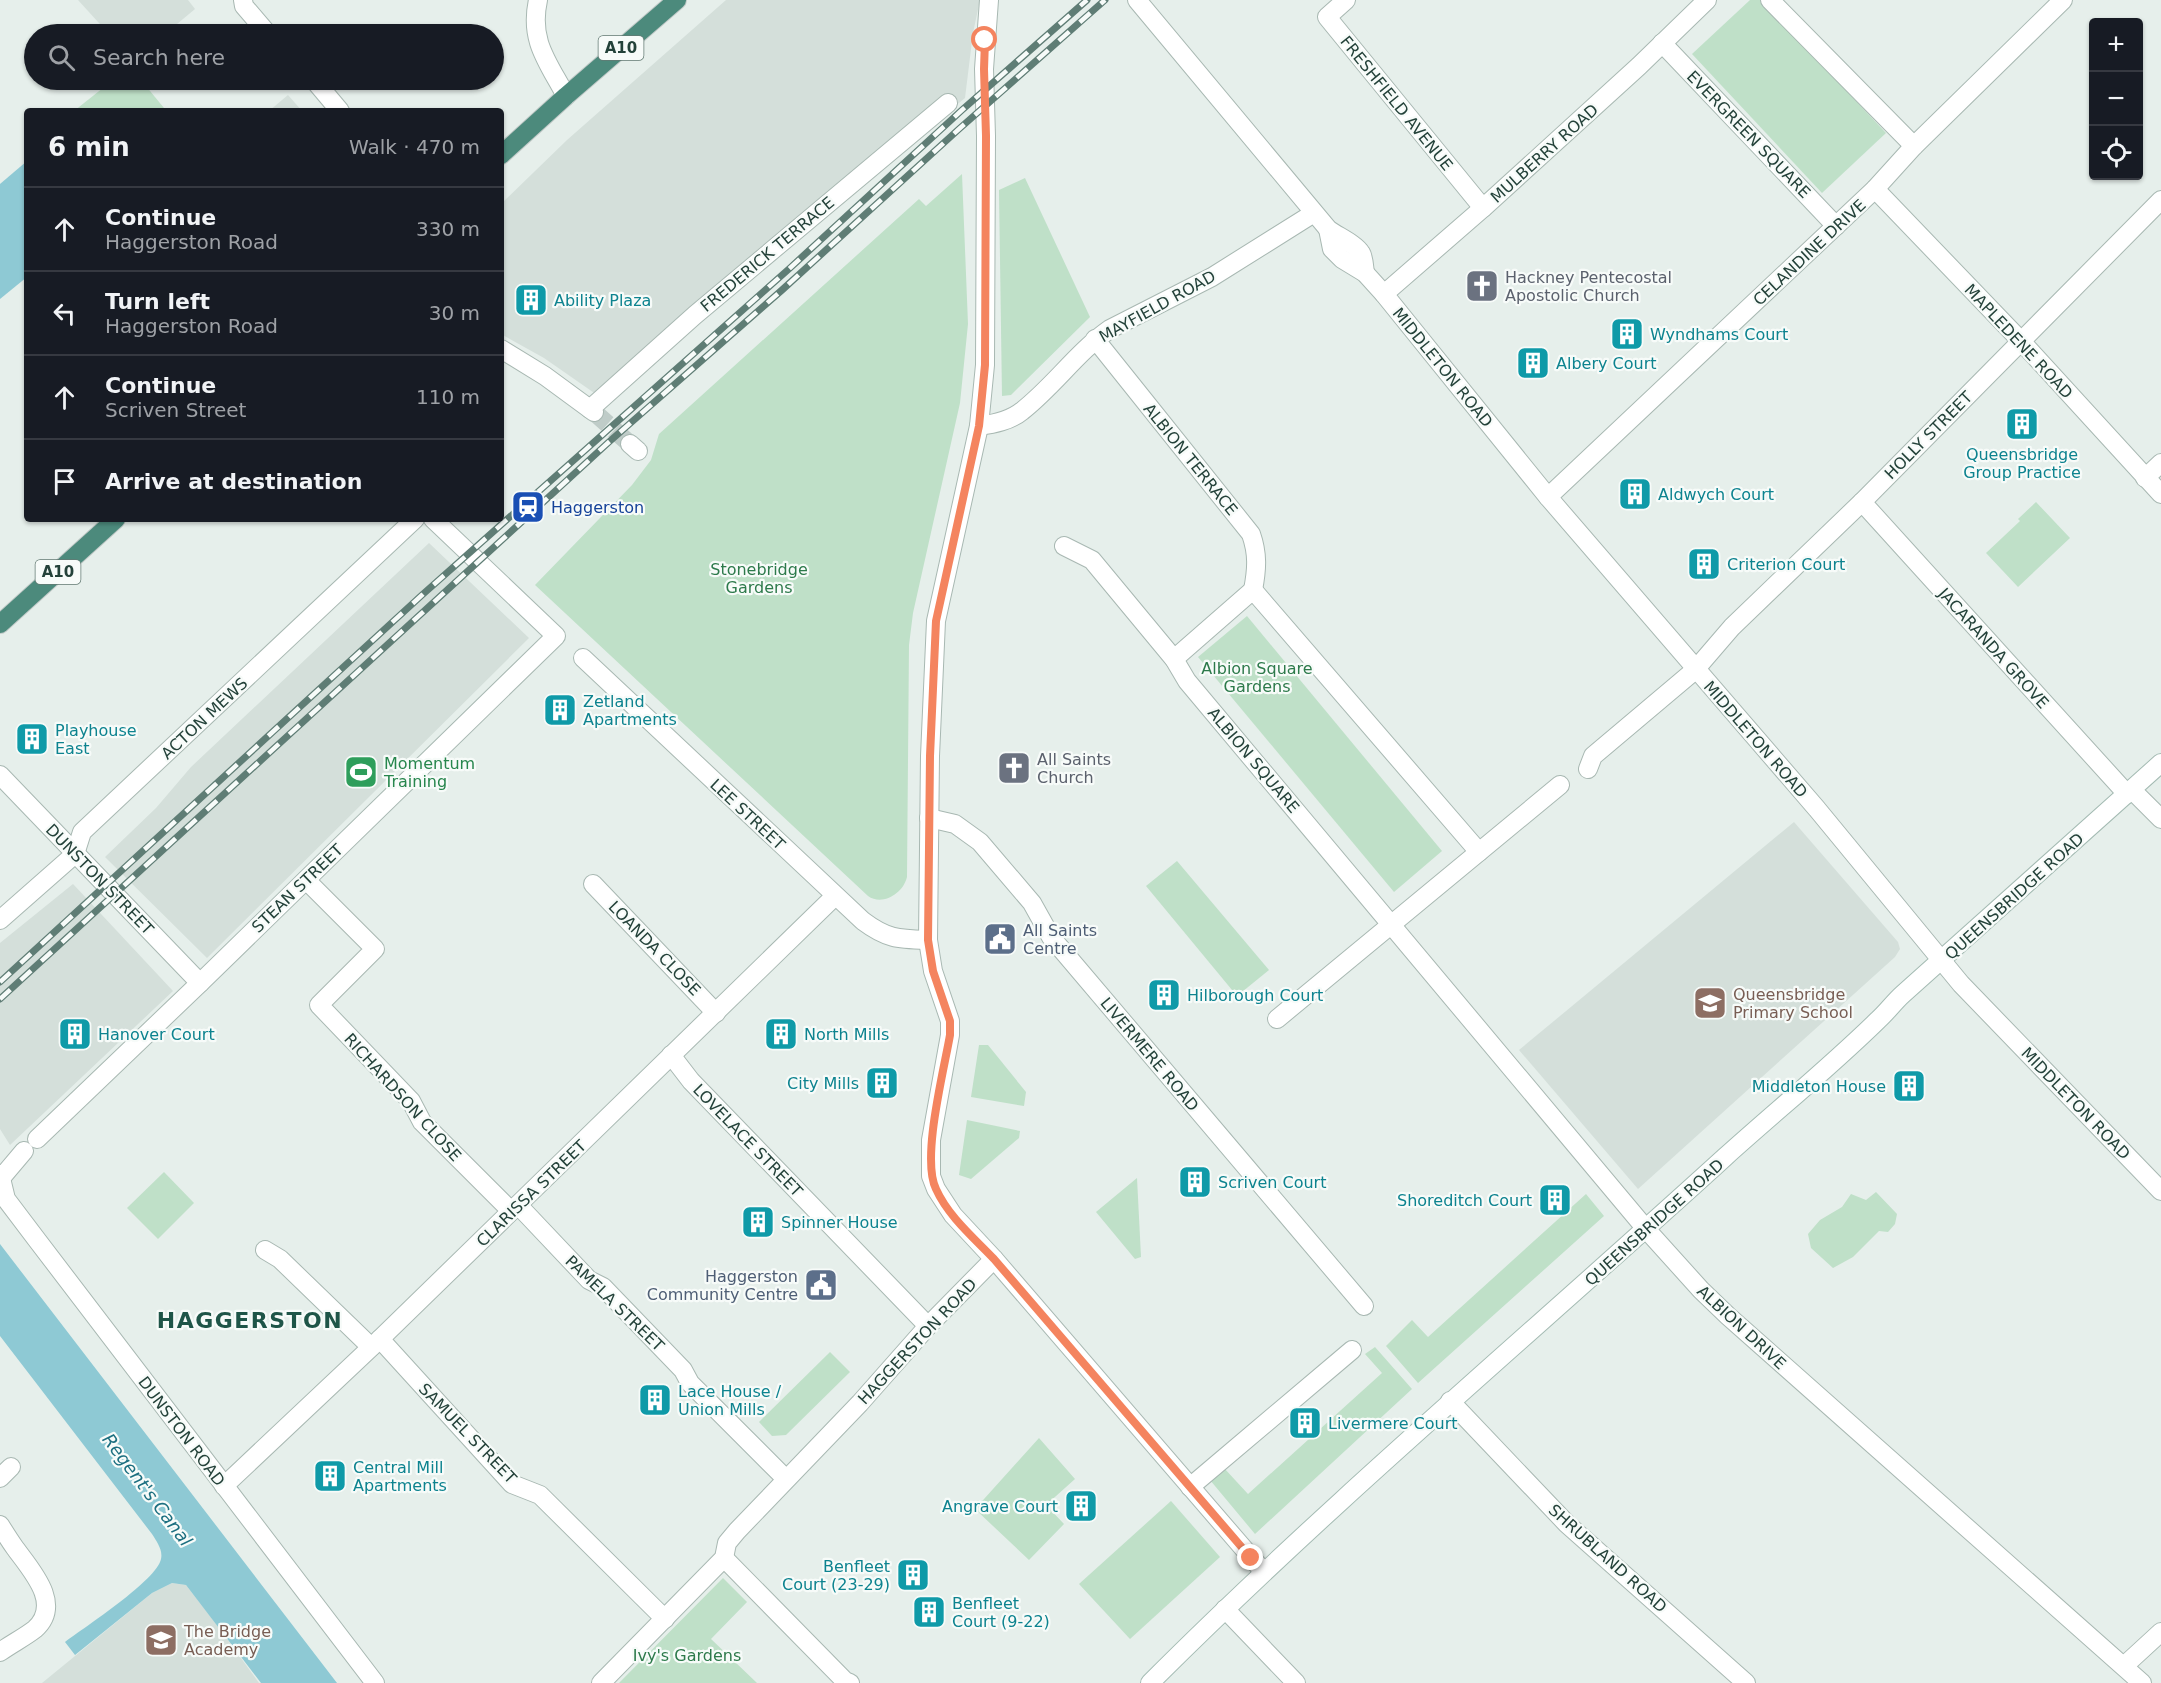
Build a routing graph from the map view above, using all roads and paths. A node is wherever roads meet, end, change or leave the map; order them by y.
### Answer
1 (243, 0) edge
2 (538, 0) edge
3 (677, 0) edge
4 (989, 0) edge
5 (1137, 0) edge
6 (1346, 0) edge
7 (1770, 0) edge
8 (2062, 0) edge
9 (1700, 2) edge
10 (259, 24) edge
11 (1662, 43) junction
12 (322, 90) edge
13 (566, 96) junction
14 (948, 103) dead end
15 (337, 108) edge
16 (1914, 146) junction
17 (504, 152) edge
18 (1875, 189) junction
19 (2161, 200) edge
20 (1484, 208) junction
21 (1314, 213) junction
22 (1836, 226) junction
23 (1384, 294) junction
24 (1095, 339) junction
25 (2021, 341) junction
26 (504, 351) edge
27 (979, 426) junction
28 (2161, 464) edge
29 (2145, 478) junction
30 (2161, 494) edge
31 (1548, 497) junction
32 (1862, 502) junction
33 (113, 522) edge
34 (412, 522) edge
35 (436, 522) edge
36 (1064, 546) dead end
37 (1253, 590) junction
38 (0, 624) edge
39 (583, 658) dead end
40 (1174, 659) junction
41 (1695, 670) junction
42 (2161, 764) edge
43 (1588, 769) dead end
44 (0, 775) edge
45 (1560, 785) dead end
46 (2130, 792) junction
47 (929, 818) junction
48 (2161, 819) edge
49 (1479, 852) junction
50 (75, 854) junction
51 (306, 880) junction
52 (593, 884) dead end
53 (835, 896) junction
54 (0, 920) edge
55 (1390, 924) junction
56 (928, 940) junction
57 (1941, 961) junction
58 (200, 983) junction
59 (716, 1012) junction
60 (1277, 1019) dead end
61 (671, 1055) junction
62 (37, 1139) dead end
63 (24, 1151) dead end
64 (1, 1176) edge
65 (2161, 1191) edge
66 (514, 1208) junction
67 (1646, 1229) junction
68 (265, 1250) dead end
69 (994, 1259) junction
70 (1364, 1306) dead end
71 (928, 1326) junction
72 (375, 1343) junction
73 (1352, 1350) dead end
74 (1450, 1401) junction
75 (786, 1479) junction
76 (224, 1486) junction
77 (1190, 1487) junction
78 (0, 1525) edge
79 (724, 1558) junction
80 (1263, 1571) junction
81 (1225, 1609) junction
82 (665, 1619) junction
83 (2161, 1632) edge
84 (0, 1652) edge
85 (2124, 1666) junction
86 (375, 1683) edge
87 (601, 1683) edge
88 (850, 1683) edge
89 (1150, 1683) edge
90 (1296, 1683) edge
91 (1746, 1683) edge
92 (2142, 1683) edge

1 - 10 street
2 - 13 street
3 - 13 highway, A10
4 - 27 street
5 - 21 street, MIDDLETON ROAD
6 - 20 street, FRESHFIELD AVENUE
7 - 16 street
8 - 16 street, CELANDINE DRIVE
9 - 11 street, MULBERRY ROAD
11 - 20 street, MULBERRY ROAD
11 - 22 street, EVERGREEN SQUARE
12 - 15 street
13 - 17 highway, A10
14 - 26 street, FREDERICK TERRACE
16 - 18 street, CELANDINE DRIVE
18 - 22 street, CELANDINE DRIVE
18 - 25 street, MAPLEDENE ROAD
19 - 25 street, HOLLY STREET
20 - 23 street, MULBERRY ROAD
21 - 23 street, MIDDLETON ROAD
21 - 24 street, MAYFIELD ROAD
22 - 31 street, CELANDINE DRIVE
23 - 31 street, MIDDLETON ROAD
24 - 27 street, MAYFIELD ROAD
24 - 37 street, ALBION TERRACE
25 - 29 street, MAPLEDENE ROAD
25 - 32 street, HOLLY STREET
27 - 47 street
28 - 29 street
29 - 30 street, MAPLEDENE ROAD
31 - 41 street, MIDDLETON ROAD
32 - 41 street, HOLLY STREET
32 - 46 street, JACARANDA GROVE
33 - 38 highway, A10
34 - 50 street, ACTON MEWS
35 - 51 street, STEAN STREET
36 - 40 street
37 - 40 street
37 - 49 street
39 - 53 street, LEE STREET
40 - 55 street, ALBION SQUARE
41 - 43 street
41 - 57 street, MIDDLETON ROAD
42 - 46 street, QUEENSBRIDGE ROAD
44 - 50 street, DUNSTON STREET
45 - 49 street
46 - 48 street, JACARANDA GROVE
46 - 57 street, QUEENSBRIDGE ROAD
47 - 56 street
47 - 70 street, LIVERMERE ROAD
49 - 55 street
50 - 54 street, ACTON MEWS
50 - 58 street, DUNSTON STREET
51 - 58 street, STEAN STREET
51 - 66 street, RICHARDSON CLOSE
52 - 59 street, LOANDA CLOSE
53 - 56 street, LEE STREET
53 - 59 street, CLARISSA STREET
55 - 60 street
55 - 67 street, ALBION DRIVE
56 - 69 street
57 - 65 street, MIDDLETON ROAD
57 - 67 street, QUEENSBRIDGE ROAD
58 - 62 street, STEAN STREET
59 - 61 street, CLARISSA STREET
61 - 66 street, CLARISSA STREET
61 - 71 street, LOVELACE STREET
63 - 64 street
64 - 76 street, DUNSTON ROAD
66 - 72 street, CLARISSA STREET
66 - 75 street, PAMELA STREET
67 - 74 street, QUEENSBRIDGE ROAD
67 - 85 street, ALBION DRIVE
68 - 72 street, SAMUEL STREET
69 - 71 street, HAGGERSTON ROAD
69 - 77 street
71 - 75 street, HAGGERSTON ROAD
72 - 76 street, CLARISSA STREET
72 - 82 street, SAMUEL STREET
73 - 77 street
74 - 80 street, QUEENSBRIDGE ROAD
74 - 91 street, SHRUBLAND ROAD
75 - 79 street, HAGGERSTON ROAD
76 - 86 street, DUNSTON ROAD
77 - 80 street
78 - 84 street
79 - 82 street, HAGGERSTON ROAD
79 - 88 street
80 - 81 street, QUEENSBRIDGE ROAD
81 - 89 street, QUEENSBRIDGE ROAD
81 - 90 street
82 - 87 street, HAGGERSTON ROAD
83 - 85 street
85 - 92 street, ALBION DRIVE

